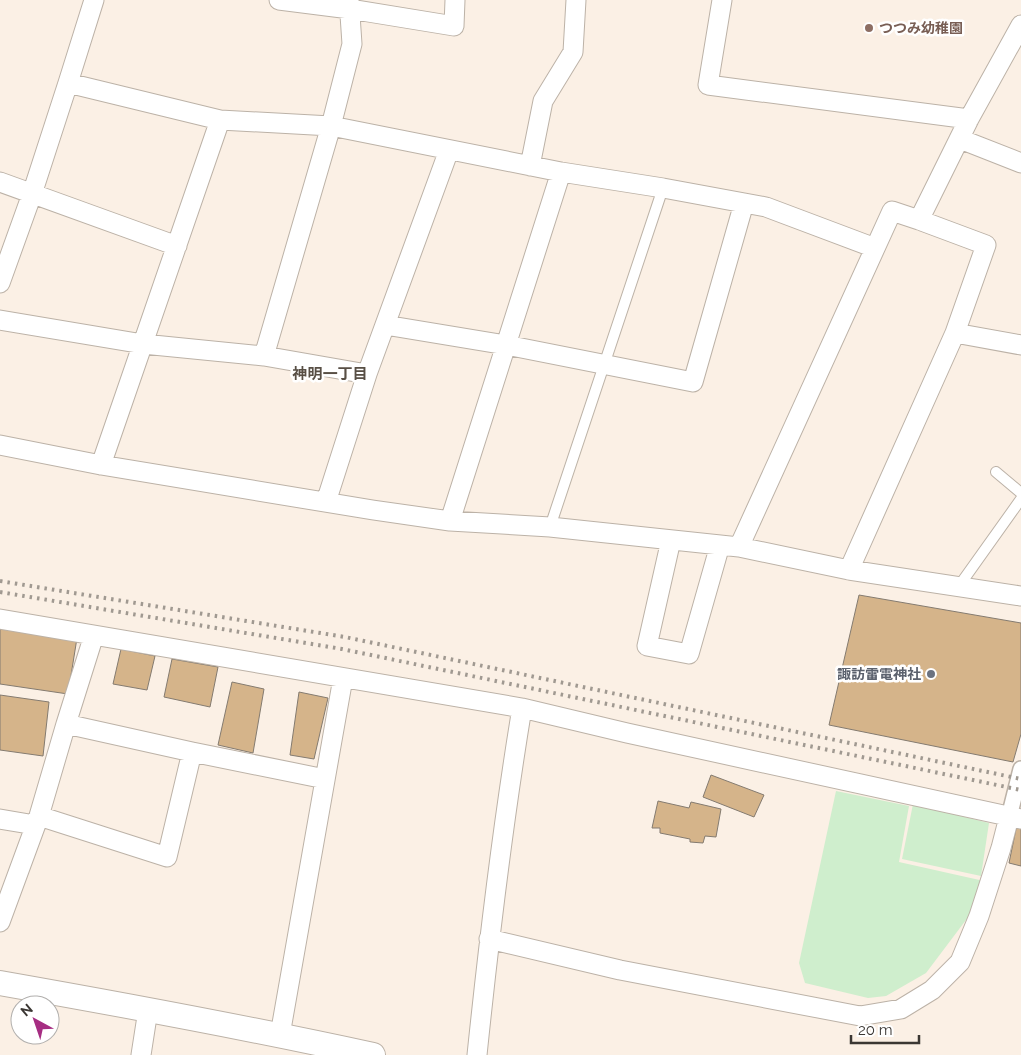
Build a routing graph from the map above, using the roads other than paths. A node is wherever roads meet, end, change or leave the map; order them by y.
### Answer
1 (94, 0) edge
2 (280, 0) edge
3 (455, 0) edge
4 (576, 0) edge
5 (722, 0) edge
6 (349, 4) edge
7 (1021, 26) edge
8 (68, 83) junction
9 (969, 119) junction
10 (220, 120) junction
11 (331, 126) junction
12 (960, 139) junction
13 (448, 150) junction
14 (1021, 163) edge
15 (530, 166) junction
16 (561, 172) junction
17 (0, 182) edge
18 (663, 188) junction
19 (32, 194) junction
20 (744, 203) junction
21 (919, 220) junction
22 (177, 246) junction
23 (875, 248) junction
24 (0, 283) edge
25 (0, 320) edge
26 (385, 325) junction
27 (955, 333) junction
28 (143, 344) junction
29 (1021, 344) edge
30 (506, 345) junction
31 (264, 356) junction
32 (604, 364) junction
33 (367, 374) junction
34 (0, 445) edge
35 (101, 465) junction
36 (996, 472) dead end
37 (1021, 493) edge
38 (1021, 499) edge
39 (326, 502) junction
40 (450, 520) junction
41 (550, 527) junction
42 (671, 540) junction
43 (720, 545) junction
44 (739, 547) junction
45 (849, 570) junction
46 (959, 586) junction
47 (1021, 596) edge
48 (0, 619) edge
49 (94, 635) junction
50 (343, 678) junction
51 (522, 708) junction
52 (66, 724) junction
53 (192, 752) junction
54 (1021, 769) edge
55 (325, 779) junction
56 (1015, 818) edge
57 (0, 819) edge
58 (37, 820) junction
59 (0, 922) edge
60 (489, 939) junction
61 (0, 983) edge
62 (148, 1010) junction
63 (286, 1042) edge
64 (141, 1055) edge
65 (373, 1055) edge
66 (477, 1055) edge

1 - 8 street
2 - 6 street
3 - 6 street
4 - 15 street
5 - 9 street
6 - 11 street
7 - 9 street
8 - 10 street
8 - 19 street
9 - 12 street
10 - 11 street
10 - 22 street
11 - 13 street
11 - 31 street
12 - 14 street
12 - 21 street
13 - 15 street
13 - 26 street
15 - 16 street
16 - 18 street
16 - 30 street
17 - 19 street
18 - 20 street
18 - 32 lane
19 - 22 street
19 - 24 street
20 - 23 street
20 - 32 street
21 - 23 street
21 - 27 street
22 - 28 street
23 - 44 street
25 - 28 street
26 - 30 street
26 - 33 street
27 - 29 street
27 - 45 street
28 - 31 street
28 - 35 street
30 - 32 street
30 - 40 street
31 - 33 street
32 - 41 lane
33 - 39 street
34 - 35 street
35 - 39 street
36 - 37 lane
38 - 46 lane
39 - 40 street
40 - 41 street
41 - 42 street
42 - 43 street
42 - 43 street
43 - 44 street
44 - 45 street
45 - 46 street
46 - 47 street
48 - 49 street
49 - 50 street
49 - 52 street
50 - 51 street
50 - 55 street
51 - 56 street
51 - 60 street
52 - 53 street
52 - 58 street
53 - 55 street
53 - 58 street
54 - 56 street
55 - 63 street
56 - 60 street
57 - 58 street
58 - 59 street
60 - 66 street
61 - 62 street
62 - 63 street
62 - 64 street
63 - 65 street

